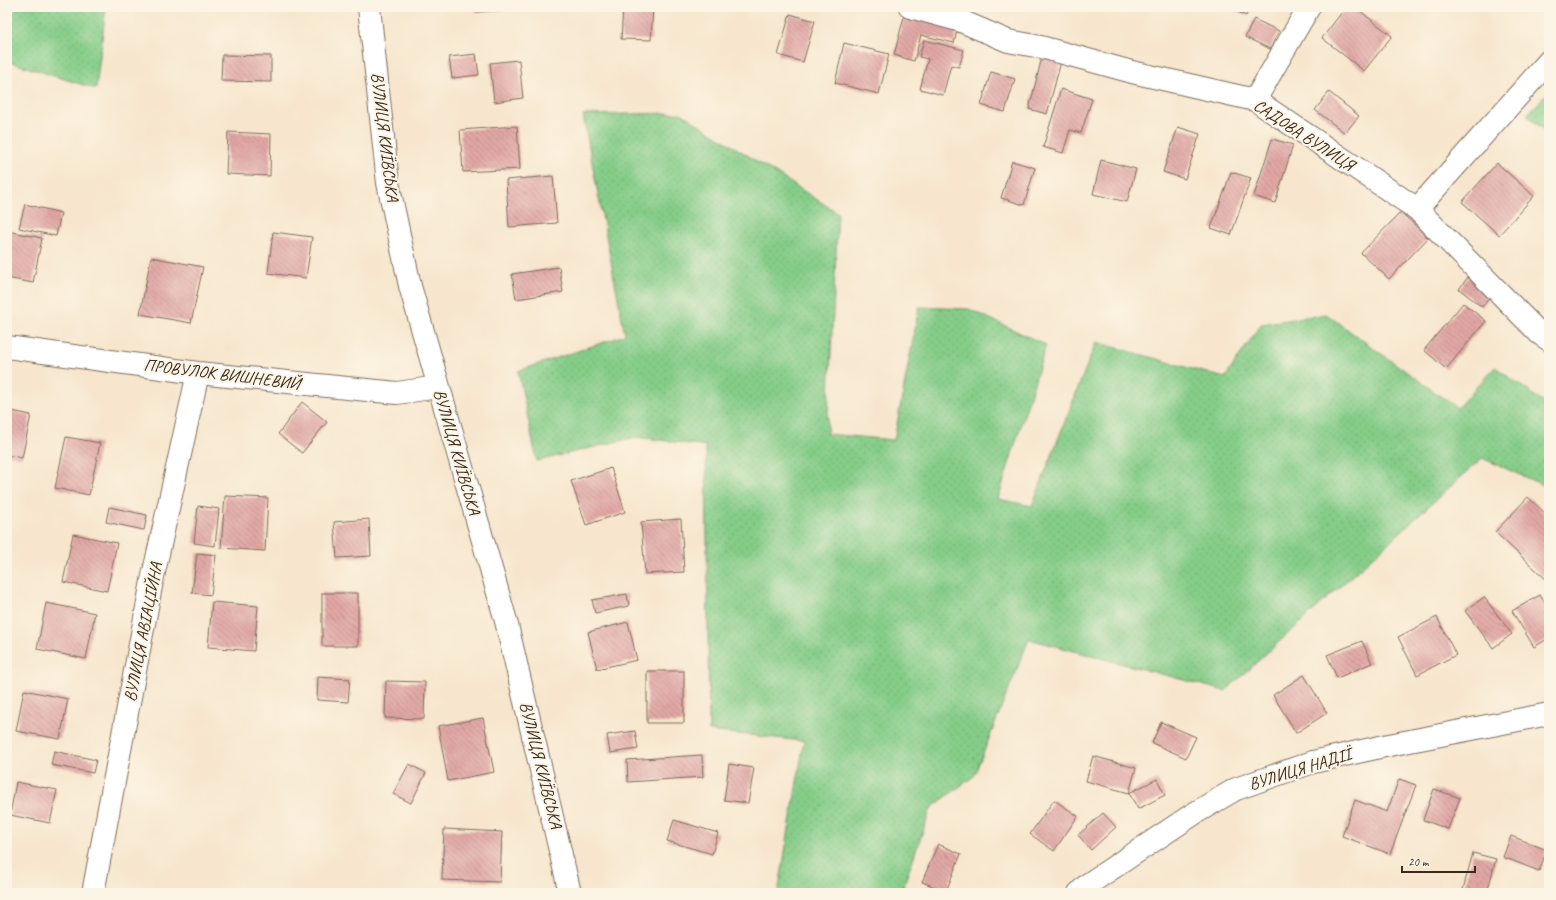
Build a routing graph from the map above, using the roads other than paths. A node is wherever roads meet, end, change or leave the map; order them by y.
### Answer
1 (369, 7) edge
2 (910, 7) edge
3 (1309, 7) edge
4 (1549, 61) edge
5 (1255, 100) junction
6 (1417, 209) junction
7 (1549, 340) edge
8 (7, 347) edge
9 (198, 373) junction
10 (438, 387) junction
11 (1549, 714) edge
12 (93, 893) edge
13 (570, 893) edge
14 (1079, 893) edge

1 - 10 street, ВУЛИЦЯ КИЇВСЬКА
2 - 5 street, САДОВА ВУЛИЦЯ
3 - 5 street
4 - 6 street
5 - 6 street, САДОВА ВУЛИЦЯ
6 - 7 street, САДОВА ВУЛИЦЯ
8 - 9 street, ПРОВУЛОК ВИШНЕВИЙ
9 - 10 street, ПРОВУЛОК ВИШНЕВИЙ
9 - 12 street, ВУЛИЦЯ АВІАЦІЙНА
10 - 13 street, ВУЛИЦЯ КИЇВСЬКА
11 - 14 street, ВУЛИЦЯ НАДІЇ

